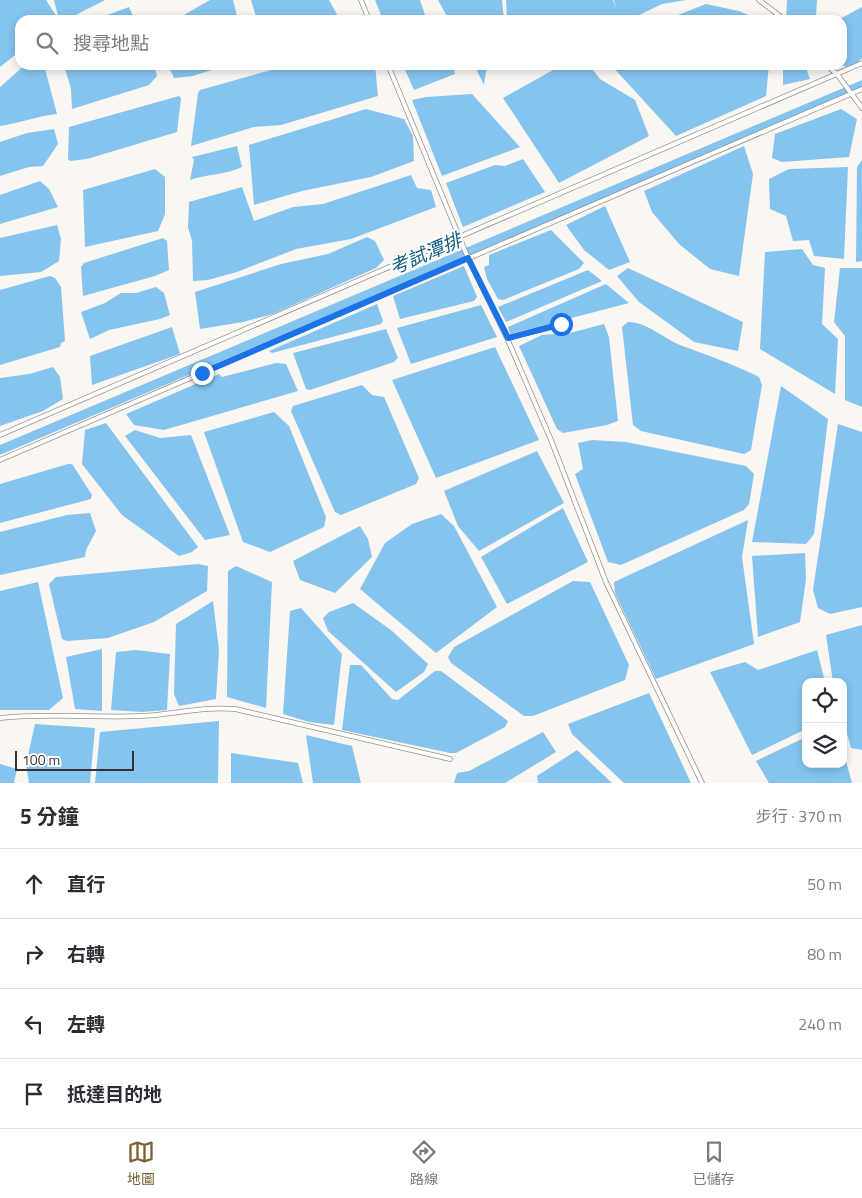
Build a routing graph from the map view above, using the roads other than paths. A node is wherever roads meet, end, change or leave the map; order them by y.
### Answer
1 (361, 0) edge
2 (758, 0) edge
3 (368, 15) edge
4 (778, 15) edge
5 (862, 63) edge
6 (390, 70) edge
7 (831, 70) edge
8 (838, 76) junction
9 (862, 89) edge
10 (850, 93) junction
11 (862, 108) edge
12 (460, 237) junction
13 (468, 256) junction
14 (561, 324) dead end
15 (508, 338) junction
16 (0, 435) edge
17 (0, 460) edge
18 (0, 718) edge
19 (450, 759) dead end
20 (702, 783) edge

1 - 3 lane
2 - 4 lane
5 - 8 lane
6 - 12 lane
7 - 8 lane
8 - 10 lane
8 - 12 lane
9 - 10 lane
10 - 11 lane
10 - 13 lane
12 - 13 lane
12 - 16 lane
13 - 15 lane
13 - 17 lane
14 - 15 lane
15 - 20 lane
18 - 19 lane

